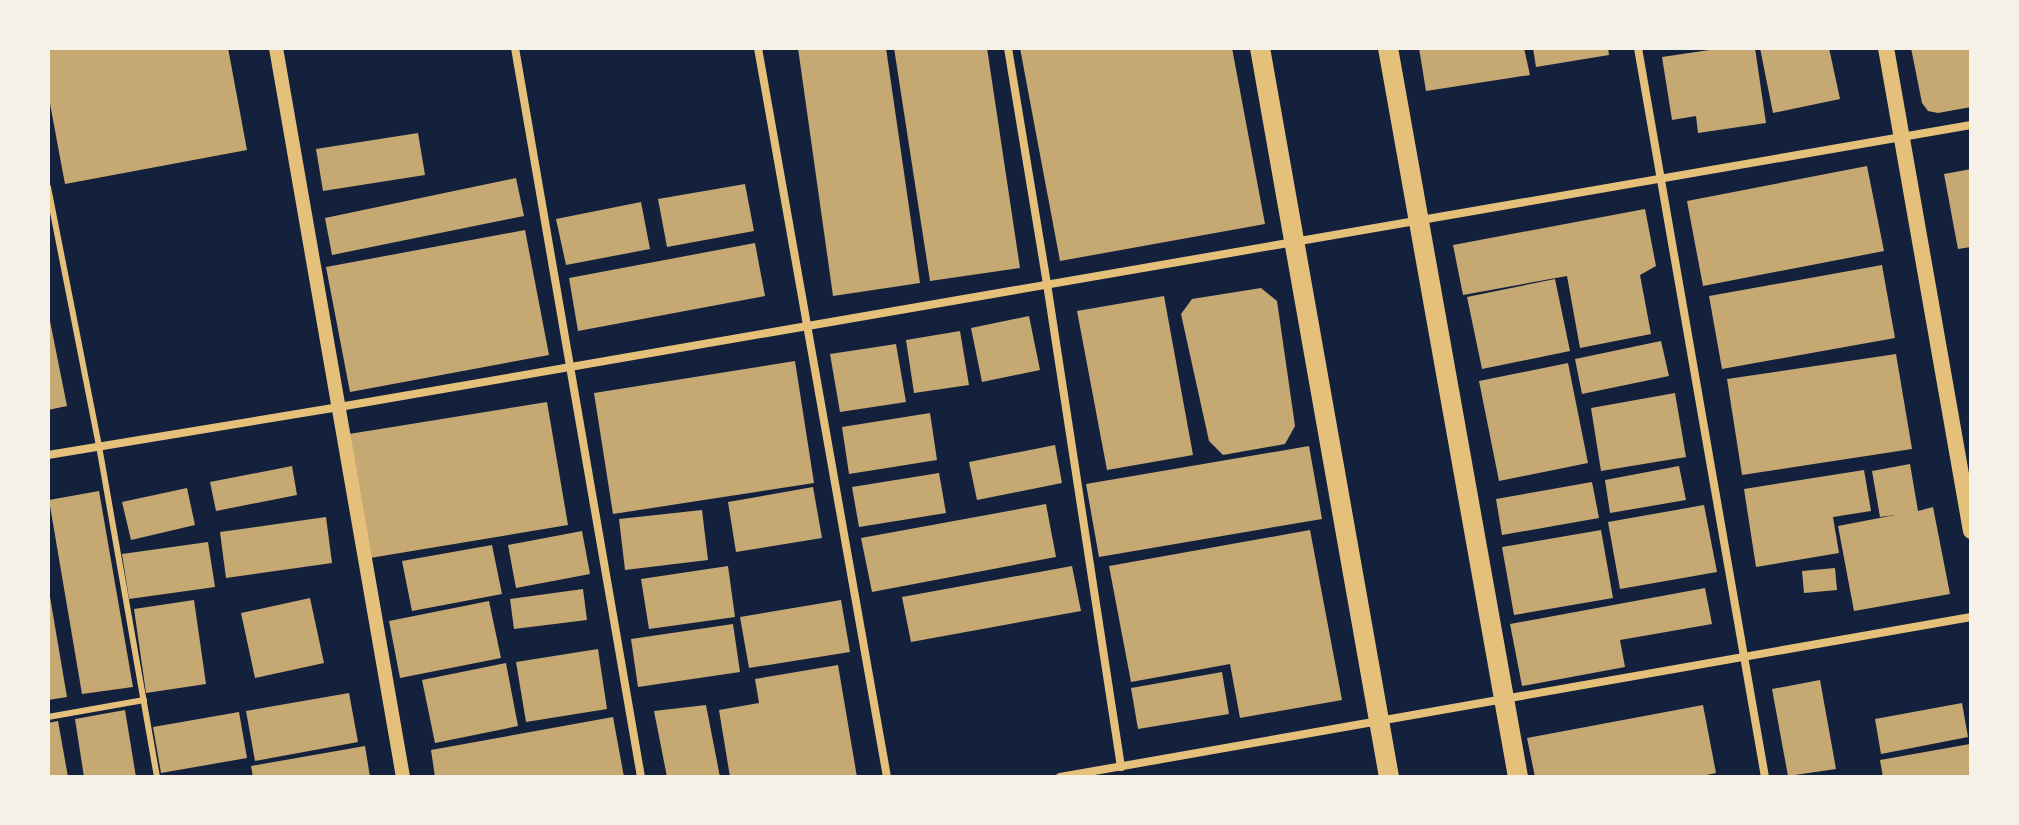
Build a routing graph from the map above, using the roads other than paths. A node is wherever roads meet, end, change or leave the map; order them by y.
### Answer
1 (276, 48) edge
2 (515, 48) edge
3 (758, 48) edge
4 (1008, 48) edge
5 (1260, 48) edge
6 (1388, 48) edge
7 (1638, 48) edge
8 (1886, 48) edge
9 (1971, 125) edge
10 (1902, 137) junction
11 (1661, 178) junction
12 (48, 187) edge
13 (1419, 220) junction
14 (1294, 242) junction
15 (1047, 284) junction
16 (807, 326) junction
17 (570, 367) junction
18 (339, 407) junction
19 (99, 446) junction
20 (48, 455) edge
21 (1971, 531) edge
22 (1971, 617) edge
23 (1744, 656) junction
24 (1504, 699) junction
25 (144, 700) junction
26 (48, 717) edge
27 (1379, 721) junction
28 (1121, 767) junction
29 (157, 777) edge
30 (403, 777) edge
31 (641, 777) edge
32 (887, 777) edge
33 (1060, 777) edge
34 (1123, 777) edge
35 (1389, 777) edge
36 (1518, 777) edge
37 (1765, 777) edge

1 - 18 street
2 - 17 street
3 - 16 street
4 - 15 street
5 - 14 main road
6 - 13 main road
7 - 11 street
8 - 10 main road
9 - 10 street
10 - 11 street
10 - 21 main road
11 - 13 street
11 - 23 street
12 - 19 lane
13 - 14 street
13 - 24 main road
14 - 15 street
14 - 27 main road
15 - 16 street
15 - 28 street
16 - 17 street
16 - 32 street
17 - 18 street
17 - 31 street
18 - 19 street
18 - 30 street
19 - 20 street
19 - 25 lane
22 - 23 street
23 - 24 street
23 - 37 street
24 - 27 street
24 - 36 main road
25 - 26 lane
25 - 29 lane
27 - 28 street
27 - 35 main road
28 - 33 street
28 - 34 lane

